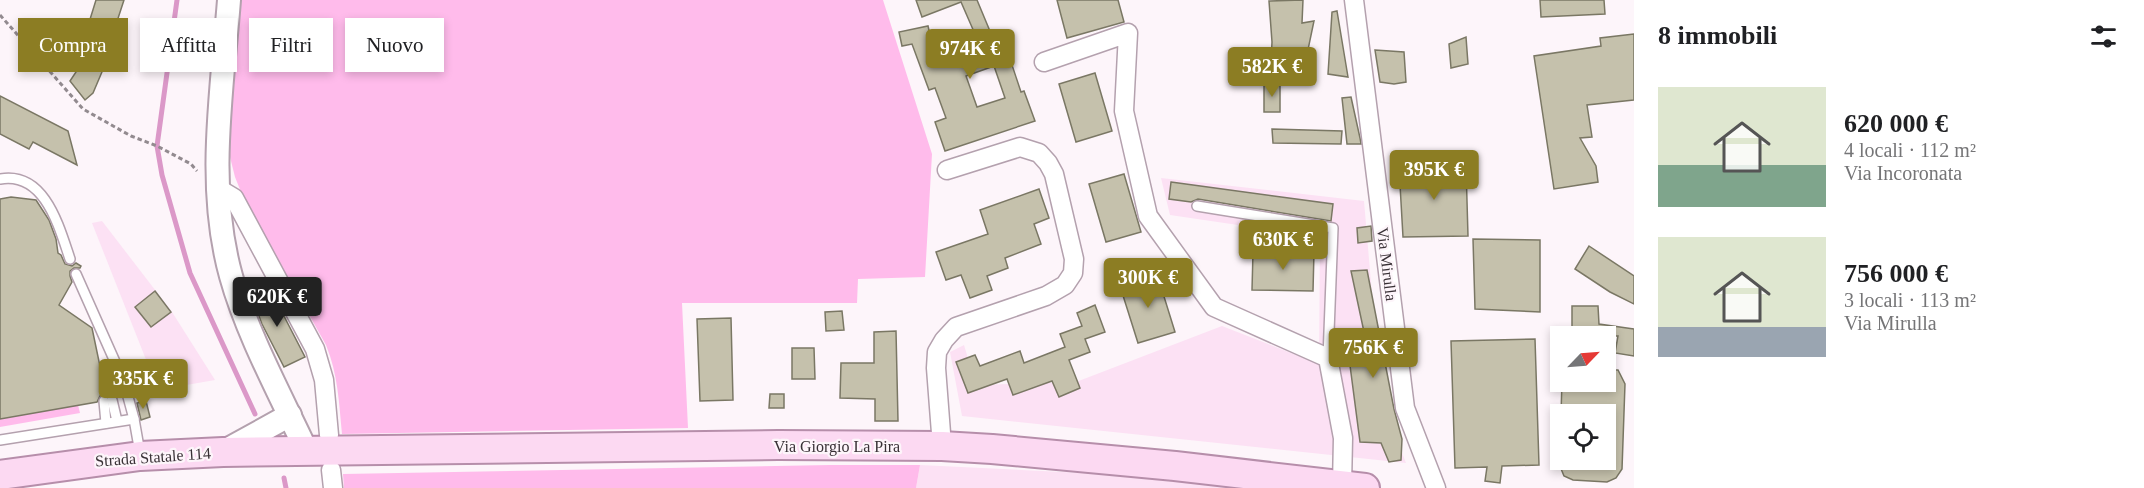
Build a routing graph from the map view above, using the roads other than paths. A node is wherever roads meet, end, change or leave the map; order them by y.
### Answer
1 (229, 0) edge
2 (1354, 0) edge
3 (1044, 62) dead end
4 (947, 170) dead end
5 (0, 179) edge
6 (219, 189) junction
7 (1197, 206) dead end
8 (70, 260) dead end
9 (76, 274) dead end
10 (1328, 358) junction
11 (290, 415) junction
12 (134, 419) junction
13 (117, 421) junction
14 (106, 423) junction
15 (0, 440) edge
16 (318, 443) junction
17 (942, 446) junction
18 (223, 452) junction
19 (140, 456) junction
20 (0, 475) edge
21 (1353, 487) edge
22 (1436, 488) edge

1 - 6 street
2 - 22 street, Via Mirulla
3 - 10 street
4 - 17 street
5 - 8 lane
6 - 11 street
6 - 16 street
7 - 10 lane
9 - 12 lane
10 - 21 street
11 - 16 street
11 - 18 street
12 - 13 lane
12 - 19 lane
13 - 14 lane
13 - 14 lane
14 - 15 lane
16 - 17 main road, Via Giorgio La Pira
16 - 18 main road, Strada Statale 114
17 - 21 main road, Via Giorgio La Pira
18 - 19 main road, Strada Statale 114
19 - 20 main road, Strada Statale 114

